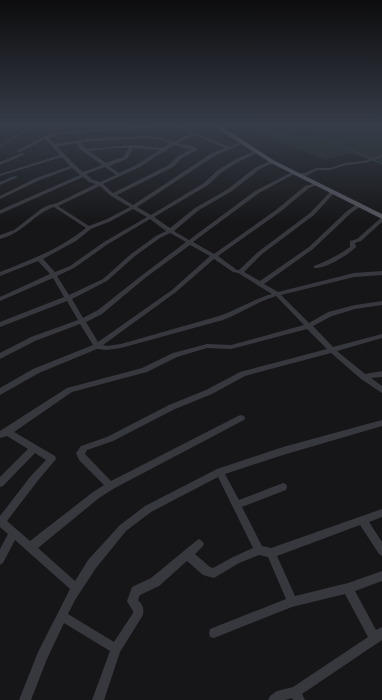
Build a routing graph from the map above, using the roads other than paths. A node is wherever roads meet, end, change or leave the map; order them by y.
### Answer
1 (15, 158) edge
2 (30, 158) edge
3 (54, 158) edge
4 (66, 158) edge
5 (95, 158) edge
6 (125, 158) edge
7 (152, 158) edge
8 (179, 158) edge
9 (208, 158) edge
10 (244, 158) edge
11 (266, 158) edge
12 (378, 158) edge
13 (38, 162) junction
14 (273, 162) junction
15 (0, 164) edge
16 (73, 166) junction
17 (104, 166) junction
18 (83, 174) junction
19 (296, 174) junction
20 (0, 175) edge
21 (119, 175) junction
22 (16, 177) dead end
23 (0, 184) edge
24 (100, 184) junction
25 (316, 184) junction
26 (333, 192) junction
27 (113, 195) junction
28 (0, 198) edge
29 (54, 205) junction
30 (359, 205) junction
31 (133, 207) junction
32 (0, 212) edge
33 (151, 216) junction
34 (382, 218) edge
35 (89, 228) junction
36 (170, 231) junction
37 (0, 237) edge
38 (190, 241) junction
39 (214, 256) junction
40 (39, 259) junction
41 (316, 267) dead end
42 (240, 272) junction
43 (382, 273) edge
44 (0, 274) edge
45 (54, 275) junction
46 (260, 284) junction
47 (277, 294) junction
48 (68, 298) junction
49 (0, 299) edge
50 (382, 303) edge
51 (82, 321) junction
52 (0, 325) edge
53 (308, 326) junction
54 (382, 336) edge
55 (97, 346) junction
56 (331, 349) junction
57 (0, 356) edge
58 (382, 374) edge
59 (364, 377) junction
60 (382, 390) edge
61 (0, 392) edge
62 (241, 418) dead end
63 (382, 423) edge
64 (3, 434) edge
65 (33, 449) junction
66 (220, 472) junction
67 (0, 483) edge
68 (110, 486) junction
69 (283, 487) dead end
70 (237, 505) junction
71 (382, 514) edge
72 (363, 521) junction
73 (1, 522) edge
74 (14, 534) junction
75 (199, 544) dead end
76 (31, 547) junction
77 (259, 550) junction
78 (382, 551) edge
79 (271, 553) junction
80 (187, 554) junction
81 (0, 560) edge
82 (382, 576) edge
83 (76, 588) junction
84 (348, 588) junction
85 (292, 602) junction
86 (62, 616) junction
87 (214, 633) dead end
88 (379, 635) edge
89 (116, 649) junction
90 (297, 696) edge
91 (25, 700) edge
92 (98, 700) edge
93 (274, 700) edge

1 - 15 street
2 - 13 street
3 - 13 street
4 - 16 street
5 - 17 street
6 - 17 street
7 - 21 street
8 - 27 street
9 - 31 street
10 - 33 street
11 - 14 main road
12 - 19 street
13 - 20 street
14 - 19 main road
14 - 36 street
16 - 18 street
16 - 28 street
17 - 18 street
17 - 21 street
18 - 24 street
18 - 32 street
19 - 25 main road
19 - 38 street
21 - 24 street
22 - 23 street
24 - 27 street
24 - 29 street
25 - 26 main road
25 - 39 street
26 - 30 main road
26 - 42 street
27 - 31 street
29 - 35 street
29 - 37 street
30 - 34 main road
30 - 46 street
31 - 33 street
31 - 35 street
33 - 36 street
33 - 45 street
34 - 41 street
35 - 40 street
36 - 38 street
36 - 48 street
38 - 39 street
38 - 51 street
39 - 42 street
39 - 55 street
40 - 44 street
40 - 45 street
42 - 46 street
43 - 47 street
45 - 48 street
45 - 49 street
46 - 47 street
47 - 53 street
47 - 55 street
48 - 51 street
48 - 52 street
50 - 53 street
51 - 55 street
51 - 57 street
53 - 56 street
53 - 64 street
54 - 56 street
55 - 61 street
56 - 59 street
56 - 68 street
58 - 59 street
59 - 60 street
62 - 68 street
63 - 66 street
64 - 65 street
65 - 67 street
65 - 73 street
66 - 70 street
66 - 83 street
68 - 76 street
69 - 70 street
70 - 77 street
71 - 72 street
72 - 78 street
72 - 79 street
73 - 74 street
74 - 76 street
74 - 81 street
75 - 80 street
76 - 83 street
77 - 79 street
77 - 80 street
79 - 85 street
80 - 89 street
82 - 84 street
83 - 86 street
84 - 85 street
84 - 88 street
85 - 87 street
86 - 89 street
86 - 91 street
88 - 90 street
89 - 92 street
90 - 93 street

